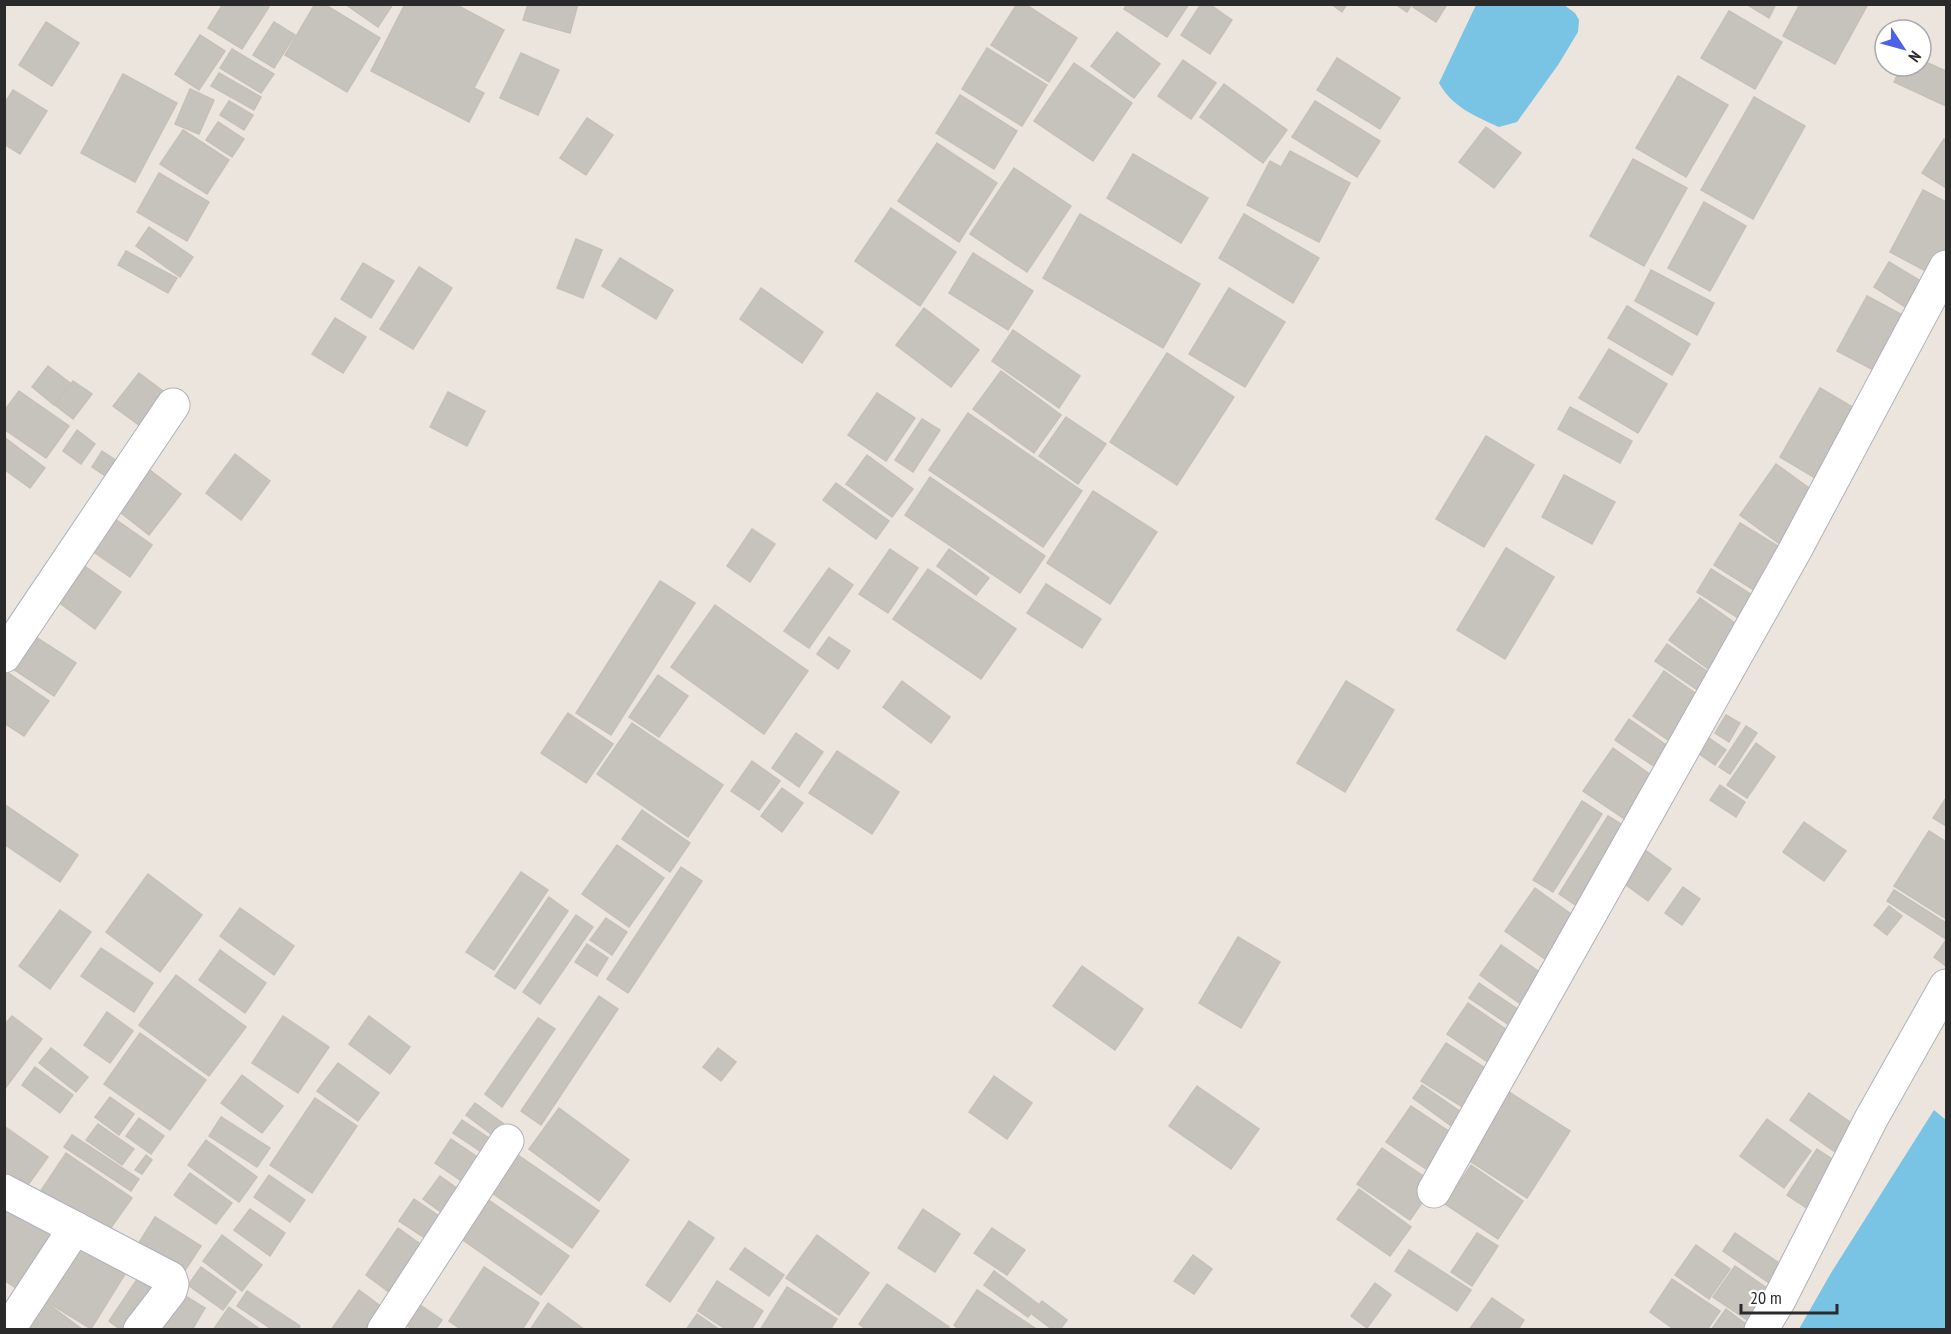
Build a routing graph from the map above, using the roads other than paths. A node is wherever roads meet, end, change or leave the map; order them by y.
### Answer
1 (1947, 267) edge
2 (173, 405) dead end
3 (4, 656) edge
4 (1947, 986) edge
5 (507, 1141) dead end
6 (4, 1191) edge
7 (1434, 1191) dead end
8 (75, 1228) junction
9 (8, 1329) edge
10 (140, 1329) edge
11 (384, 1329) edge
12 (1761, 1329) edge

1 - 7 street
2 - 3 street
4 - 12 street
5 - 11 street
6 - 8 street
8 - 9 street
8 - 10 street

